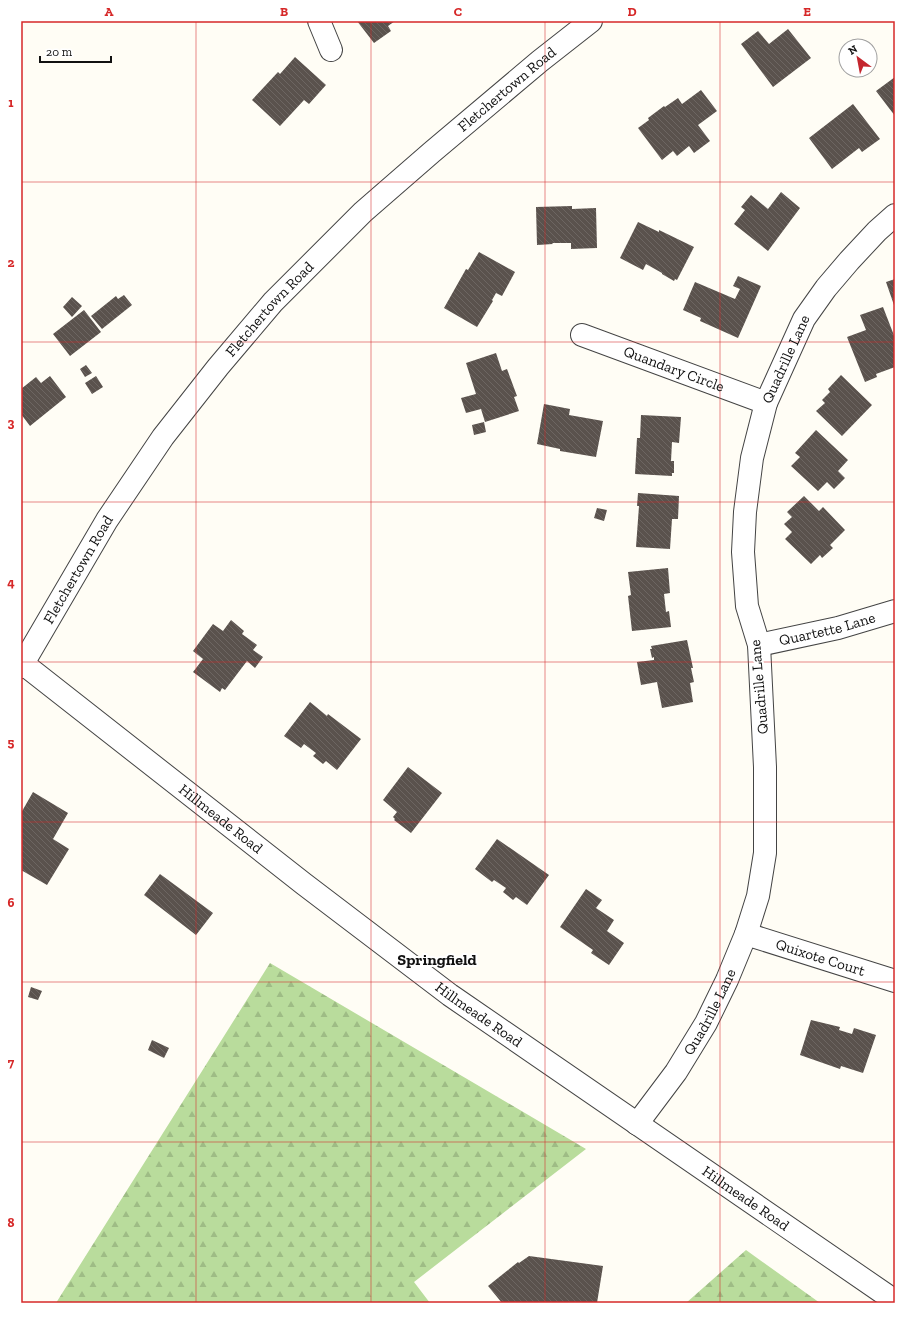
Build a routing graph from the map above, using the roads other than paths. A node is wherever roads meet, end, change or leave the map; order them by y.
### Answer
1 (319, 21) edge
2 (591, 21) edge
3 (331, 50) dead end
4 (895, 215) edge
5 (582, 334) dead end
6 (766, 403) junction
7 (895, 611) edge
8 (759, 645) junction
9 (22, 664) edge
10 (746, 934) junction
11 (895, 981) edge
12 (638, 1124) junction
13 (895, 1301) edge

1 - 3 street
2 - 9 street, Fletchertown Road
4 - 6 street, Quadrille Lane
5 - 6 street, Quandary Circle
6 - 8 street, Quadrille Lane
7 - 8 street, Quartette Lane
8 - 10 street, Quadrille Lane
9 - 12 street, Hillmeade Road
10 - 11 street, Quixote Court
10 - 12 street, Quadrille Lane
12 - 13 street, Hillmeade Road

